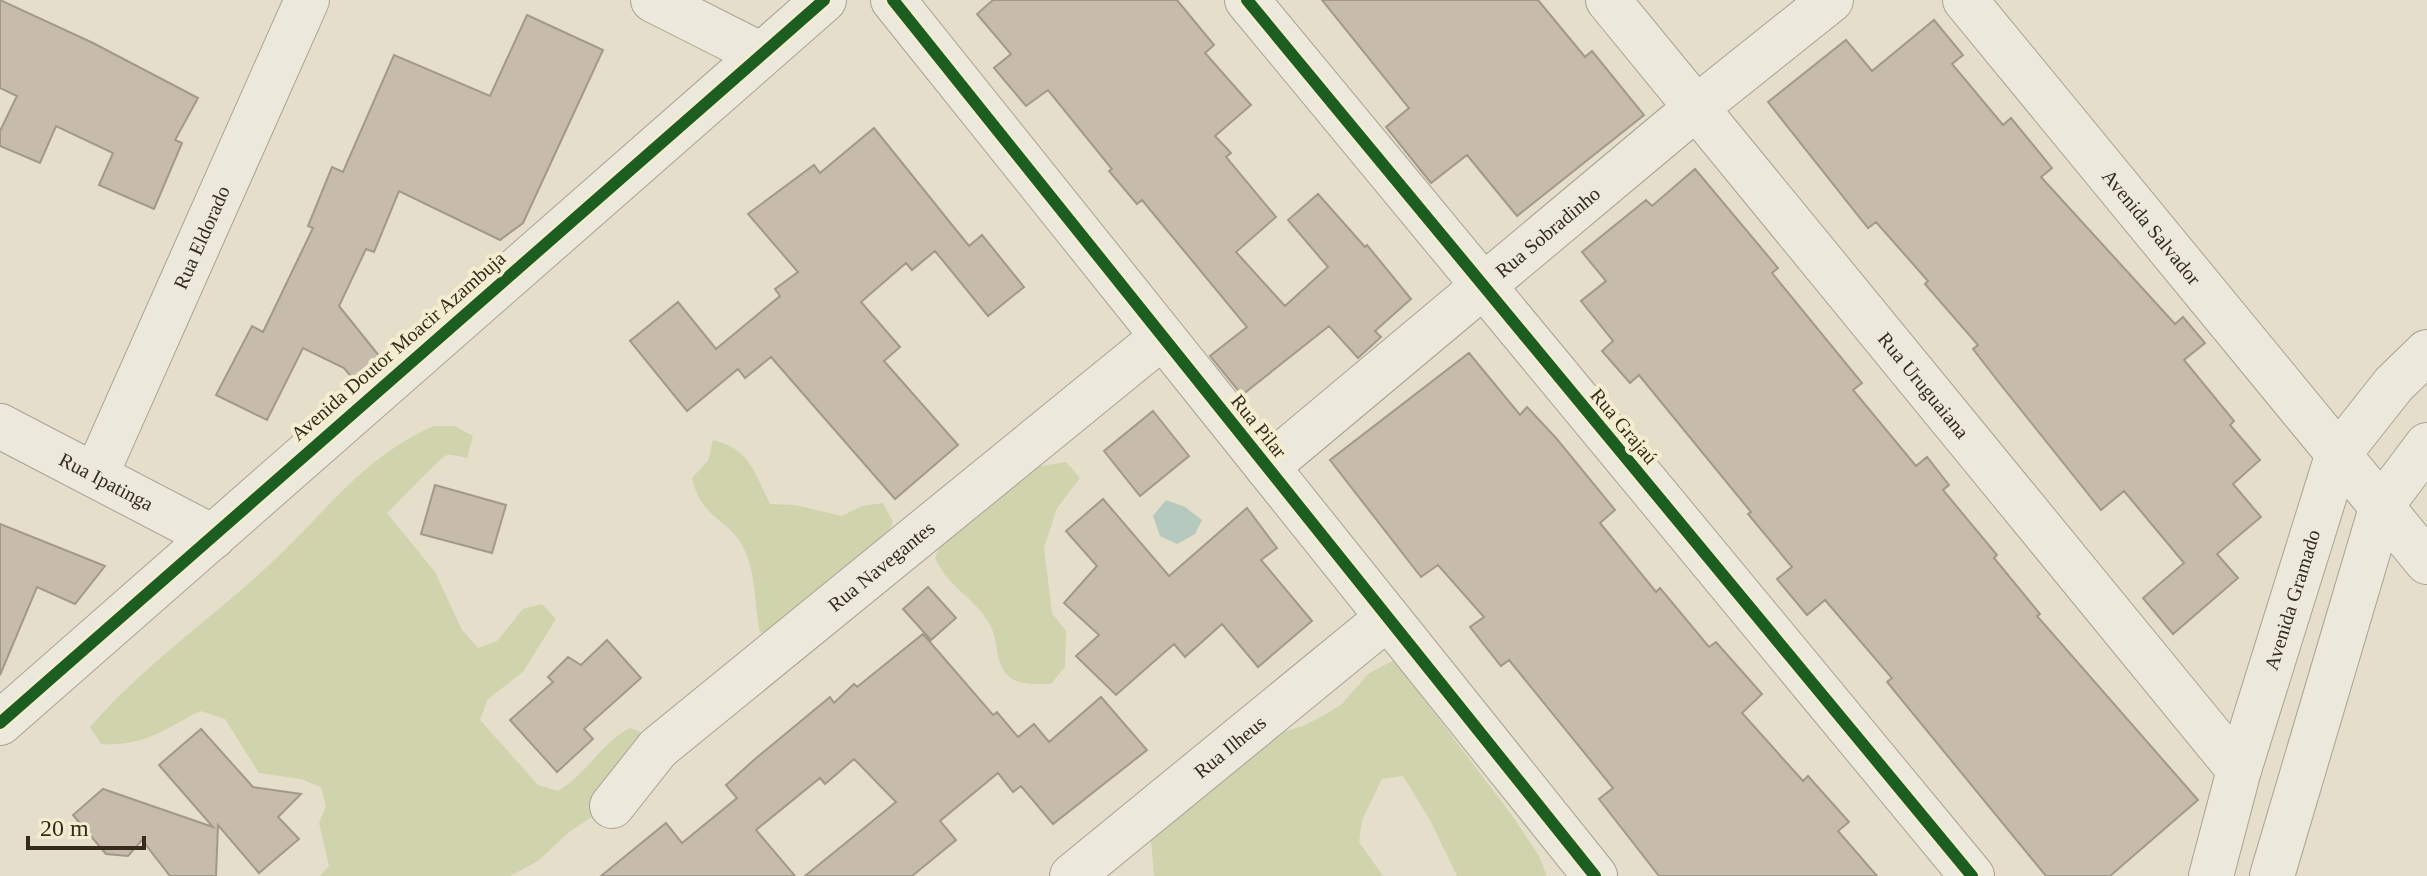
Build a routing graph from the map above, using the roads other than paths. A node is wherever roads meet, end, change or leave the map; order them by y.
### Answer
1 (307, 0) edge
2 (653, 0) edge
3 (824, 0) edge
4 (893, 0) edge
5 (1247, 0) edge
6 (1608, 0) edge
7 (1831, 0) edge
8 (1965, 0) edge
9 (760, 54) junction
10 (1697, 107) junction
11 (1483, 286) junction
12 (1161, 338) junction
13 (2427, 352) edge
14 (0, 426) edge
15 (2427, 445) edge
16 (2337, 456) junction
17 (1267, 467) junction
18 (96, 475) junction
19 (2382, 505) junction
20 (213, 537) junction
21 (2427, 562) edge
22 (1387, 618) junction
23 (0, 723) edge
24 (2239, 770) junction
25 (612, 806) dead end
26 (1072, 876) edge
27 (1595, 876) edge
28 (1972, 876) edge
29 (2211, 876) edge
30 (2272, 876) edge

1 - 18 street, Rua Eldorado
2 - 9 street
3 - 9 street, Avenida Doutor Moacir Azambuja
4 - 12 street, Rua Pilar
5 - 11 street, Rua Grajaú
6 - 10 street, Rua Uruguaiana
7 - 10 street, Rua Sobradinho
8 - 16 street, Avenida Salvador
9 - 20 street, Avenida Doutor Moacir Azambuja
10 - 11 street, Rua Sobradinho
10 - 24 street, Rua Uruguaiana
11 - 17 street, Rua Sobradinho
11 - 28 street, Rua Grajaú
12 - 17 street, Rua Pilar
12 - 25 street, Rua Navegantes
13 - 16 street, Avenida Gramado
14 - 18 street, Rua Ipatinga
15 - 19 street
16 - 19 street, Avenida Salvador
16 - 24 street, Avenida Gramado
17 - 22 street, Rua Pilar
18 - 20 street, Rua Ipatinga
19 - 21 street, Avenida Salvador
19 - 30 street
20 - 23 street, Avenida Doutor Moacir Azambuja
22 - 26 street, Rua Ilheus
22 - 27 street, Rua Pilar
24 - 29 street, Avenida Gramado

